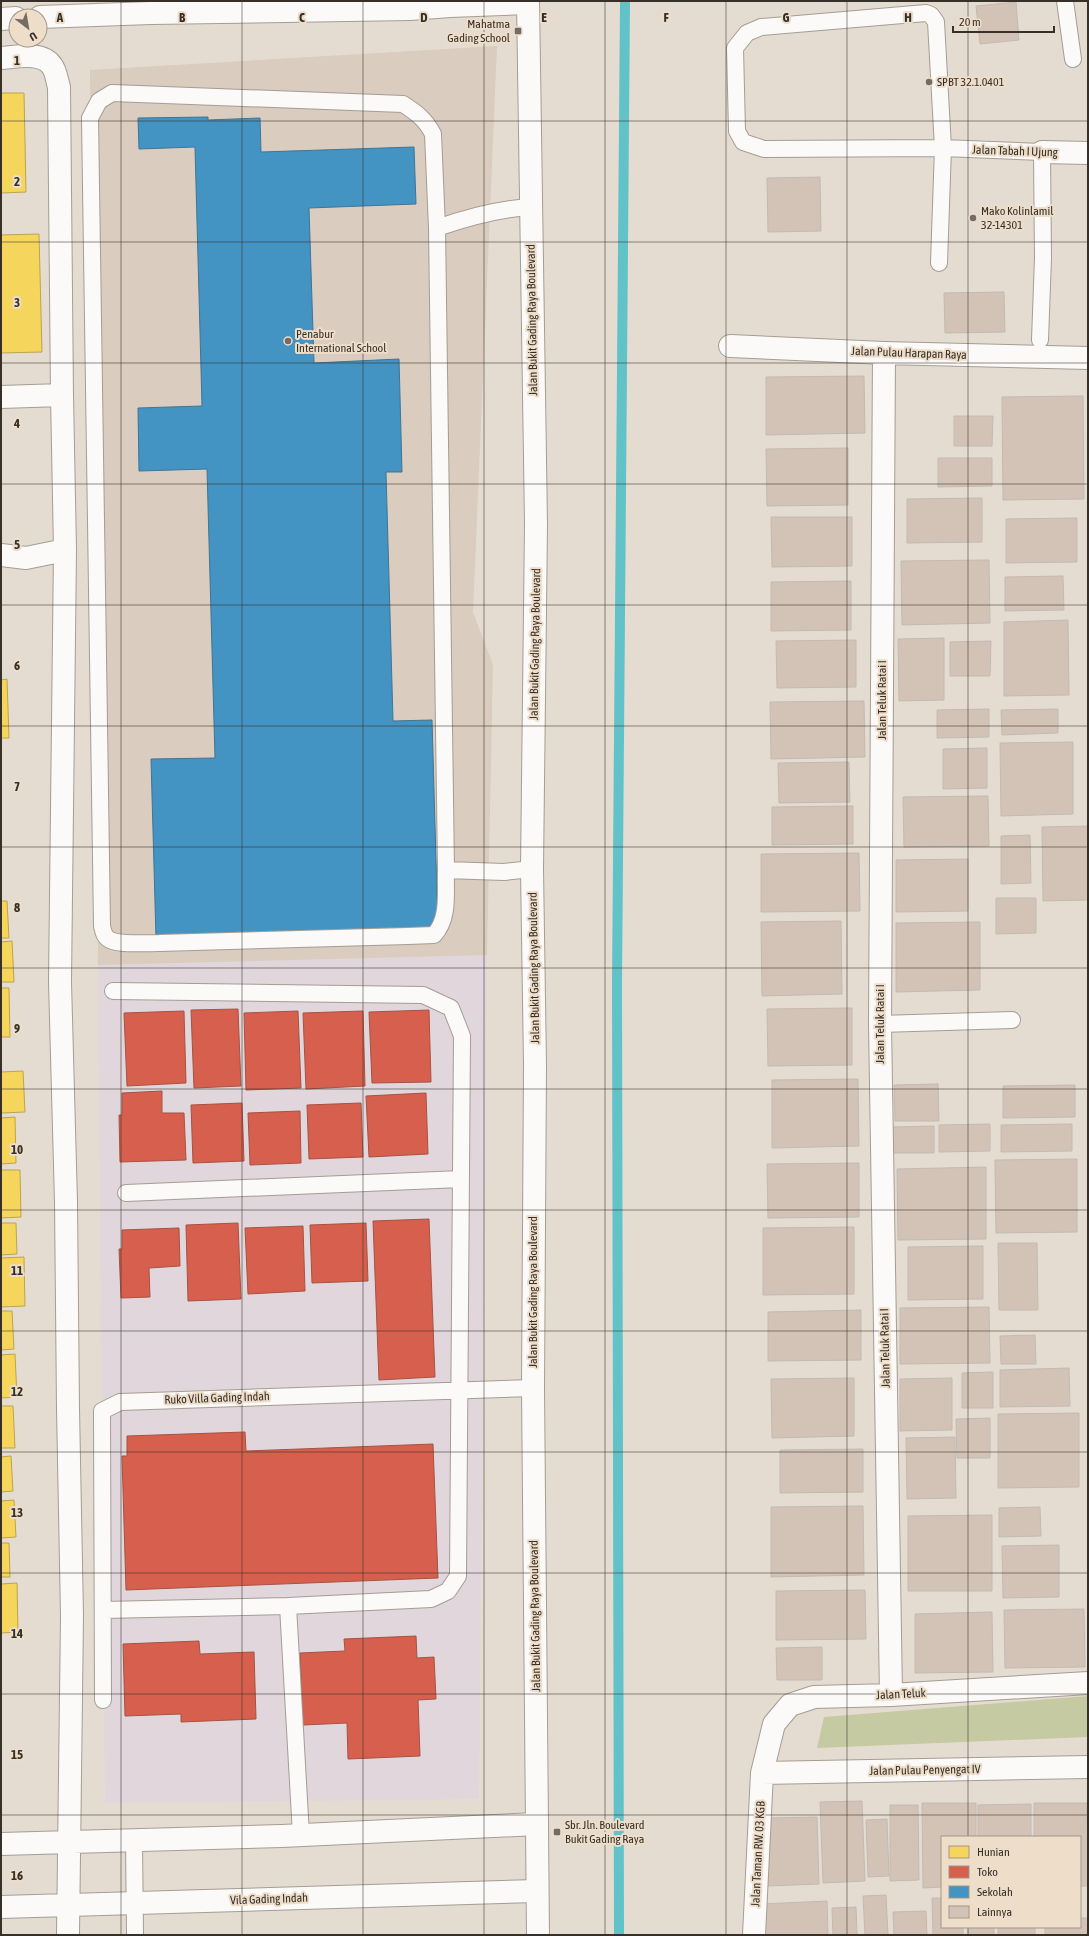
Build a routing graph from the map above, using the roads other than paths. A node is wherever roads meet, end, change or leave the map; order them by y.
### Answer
1 (1065, 1) edge
2 (528, 2) edge
3 (48, 18) edge
4 (1, 58) edge
5 (1074, 59) dead end
6 (943, 148) junction
7 (1042, 152) junction
8 (1088, 153) edge
9 (530, 207) junction
10 (437, 228) junction
11 (939, 263) dead end
12 (1040, 340) dead end
13 (730, 346) dead end
14 (884, 353) junction
15 (1088, 358) edge
16 (62, 395) junction
17 (1, 397) edge
18 (66, 550) junction
19 (1, 555) edge
20 (532, 869) junction
21 (446, 870) junction
22 (113, 991) dead end
23 (1012, 1020) dead end
24 (880, 1024) junction
25 (461, 1179) junction
26 (126, 1193) dead end
27 (533, 1388) junction
28 (460, 1391) junction
29 (288, 1606) junction
30 (103, 1610) junction
31 (1088, 1683) edge
32 (891, 1695) junction
33 (103, 1700) dead end
34 (1088, 1767) edge
35 (762, 1772) junction
36 (537, 1824) junction
37 (301, 1836) junction
38 (134, 1842) junction
39 (1, 1844) edge
40 (70, 1844) junction
41 (537, 1890) junction
42 (139, 1904) junction
43 (68, 1906) junction
44 (1, 1907) edge
45 (68, 1935) edge
46 (135, 1935) edge
47 (144, 1935) edge
48 (538, 1935) edge
49 (754, 1935) edge

1 - 5 lane
2 - 3 street
2 - 9 street, Jalan Bukit Gading Raya Boulevard
4 - 16 street
6 - 6 lane, Jalan Tabah I Ujung
6 - 7 lane, Jalan Tabah I Ujung
6 - 11 lane
7 - 8 street, Jalan Tabah I Ujung
7 - 12 lane
9 - 10 lane
9 - 20 street, Jalan Bukit Gading Raya Boulevard
10 - 21 lane
10 - 21 lane
13 - 14 street, Jalan Pulau Harapan Raya
14 - 15 street, Jalan Pulau Harapan Raya
14 - 24 street, Jalan Teluk Ratai I
16 - 17 street
16 - 18 street
18 - 19 street
18 - 40 street
20 - 21 lane
20 - 27 street, Jalan Bukit Gading Raya Boulevard
22 - 25 lane
23 - 24 lane
24 - 32 street, Jalan Teluk Ratai I
25 - 26 lane
25 - 28 lane
27 - 28 lane, Ruko Villa Gading Indah
27 - 36 street, Jalan Bukit Gading Raya Boulevard
28 - 29 lane
28 - 30 lane, Ruko Villa Gading Indah
29 - 30 lane
29 - 37 lane
30 - 33 lane
31 - 32 street, Jalan Teluk
32 - 35 street, Jalan Teluk
34 - 35 street, Jalan Pulau Penyengat IV
35 - 49 street, Jalan Taman RW. 03 KGB
36 - 37 street
36 - 41 street, Jalan Bukit Gading Raya Boulevard
37 - 38 street
38 - 40 street
38 - 42 lane
39 - 40 street
40 - 43 street
41 - 42 street, Vila Gading Indah
41 - 48 street, Jalan Bukit Gading Raya Boulevard
42 - 43 street, Vila Gading Indah
42 - 46 lane
42 - 47 lane
43 - 44 street, Vila Gading Indah
43 - 45 street

